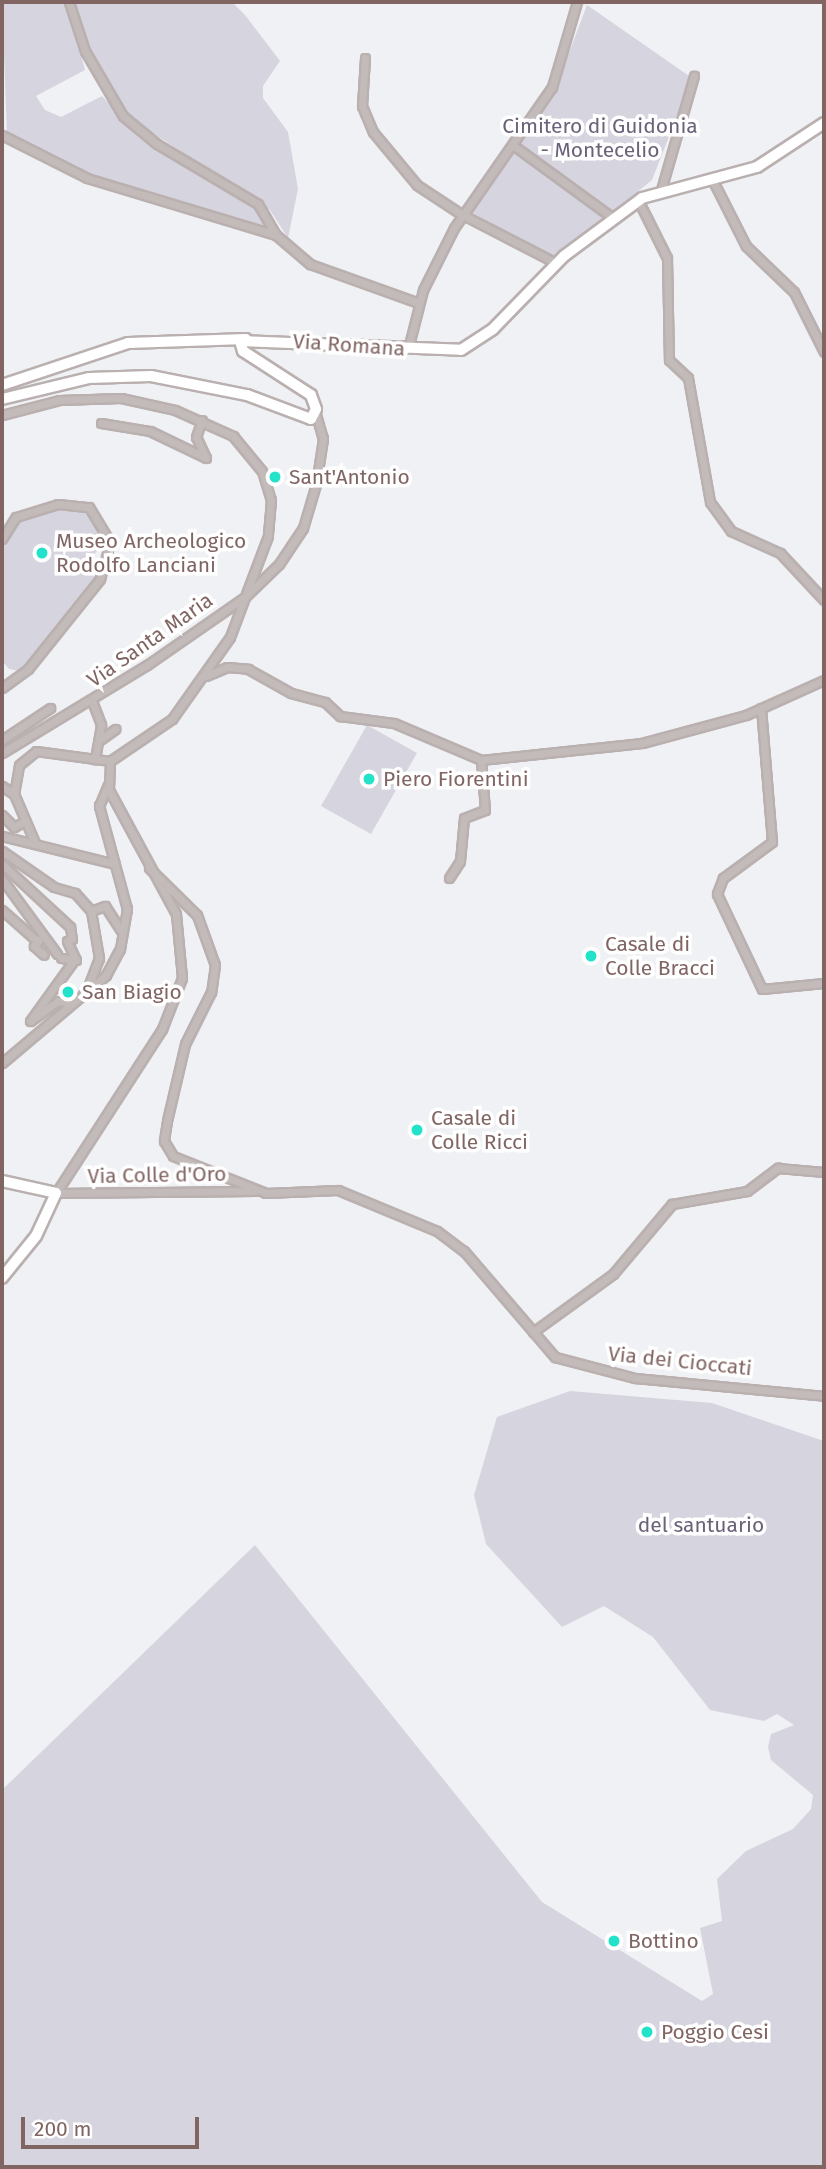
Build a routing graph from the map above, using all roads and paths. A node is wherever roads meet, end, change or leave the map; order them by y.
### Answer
1 (69, 2) edge
2 (577, 2) edge
3 (365, 58) dead end
4 (694, 76) dead end
5 (824, 123) edge
6 (2, 135) edge
7 (517, 148) dead end
8 (712, 179) junction
9 (661, 190) junction
10 (638, 200) junction
11 (613, 218) junction
12 (276, 235) junction
13 (556, 263) junction
14 (419, 303) junction
15 (246, 339) junction
16 (408, 349) junction
17 (824, 352) edge
18 (2, 385) edge
19 (2, 399) edge
20 (316, 414) junction
21 (2, 415) edge
22 (202, 421) junction
23 (101, 423) dead end
24 (2, 539) edge
25 (245, 596) junction
26 (824, 600) edge
27 (206, 676) junction
28 (824, 680) edge
29 (2, 688) edge
30 (92, 701) junction
31 (50, 708) dead end
32 (761, 708) junction
33 (115, 729) dead end
34 (2, 740) edge
35 (100, 740) junction
36 (2, 753) edge
37 (95, 759) junction
38 (481, 760) junction
39 (110, 761) junction
40 (108, 785) junction
41 (2, 786) edge
42 (14, 794) junction
43 (2, 815) edge
44 (25, 821) junction
45 (14, 827) junction
46 (2, 836) edge
47 (12, 839) junction
48 (35, 843) junction
49 (4, 851) edge
50 (2, 864) edge
51 (115, 864) junction
52 (149, 869) junction
53 (449, 878) dead end
54 (2, 879) edge
55 (21, 879) junction
56 (12, 890) junction
57 (2, 910) edge
58 (91, 911) junction
59 (122, 931) junction
60 (40, 939) junction
61 (44, 955) dead end
62 (74, 960) junction
63 (824, 983) edge
64 (80, 998) junction
65 (2, 1063) edge
66 (824, 1172) edge
67 (2, 1181) edge
68 (259, 1191) junction
69 (56, 1193) junction
70 (2, 1278) edge
71 (533, 1332) junction
72 (824, 1396) edge

1 - 12 street
2 - 14 street
3 - 13 street, bridge
4 - 9 street
5 - 8 street, Via Romana
6 - 12 street
7 - 11 street
8 - 9 street, Via Romana
8 - 17 street
9 - 10 street, Via Romana
10 - 11 street, Via Romana
10 - 26 street
11 - 13 street, Via Romana
12 - 14 street
13 - 16 street, Via Romana
14 - 16 street
15 - 16 street, Via Romana
15 - 18 street
15 - 20 street, Via Romana
19 - 20 street
20 - 25 street, Via Santa Maria
21 - 22 street
22 - 23 street
22 - 25 street
24 - 29 street
25 - 27 street
25 - 30 street, Via Santa Maria
27 - 38 street
27 - 39 street
28 - 32 street
30 - 35 street
30 - 36 street, Via Santa Maria
31 - 34 street
32 - 38 street
32 - 63 street
33 - 35 street
35 - 37 street
37 - 39 street
37 - 42 street
38 - 53 street
39 - 40 street
40 - 51 street
40 - 52 street
41 - 42 street
42 - 44 street
43 - 45 street
44 - 45 street
44 - 48 street
45 - 47 street
46 - 47 street
47 - 48 street
48 - 51 street
49 - 58 street
50 - 55 street
51 - 59 street
52 - 68 street, Via dei Cioccati
52 - 69 street
54 - 56 street
55 - 56 street
55 - 62 street
56 - 60 street
57 - 60 street
58 - 59 street
58 - 64 street
59 - 64 street
60 - 61 street
60 - 62 street
62 - 64 street
64 - 65 street
66 - 71 street
67 - 69 street
68 - 69 street, Via Colle d'Oro
68 - 71 street, Via dei Cioccati
69 - 70 street
71 - 72 street, Via dei Cioccati

